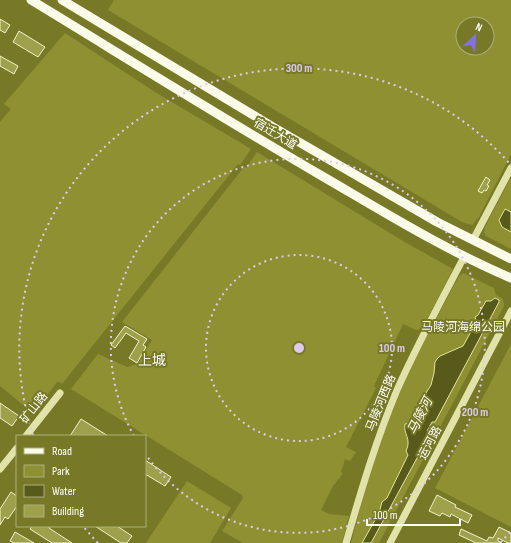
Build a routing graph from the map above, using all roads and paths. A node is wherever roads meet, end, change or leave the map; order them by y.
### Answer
1 (31, 0) edge
2 (62, 0) edge
3 (511, 168) edge
4 (473, 240) junction
5 (464, 257) junction
6 (511, 259) edge
7 (511, 278) edge
8 (511, 311) edge
9 (60, 393) dead end
10 (27, 435) edge
11 (16, 449) edge
12 (0, 469) edge
13 (346, 543) edge
14 (390, 543) edge

1 - 5 main road, 宿迁大道
2 - 4 main road, 宿迁大道
3 - 4 street
4 - 6 main road, 宿迁大道
5 - 7 main road, 宿迁大道
5 - 13 street, 马陵河西路
8 - 14 street, 运河路
9 - 10 street, 矿山路
11 - 12 street

